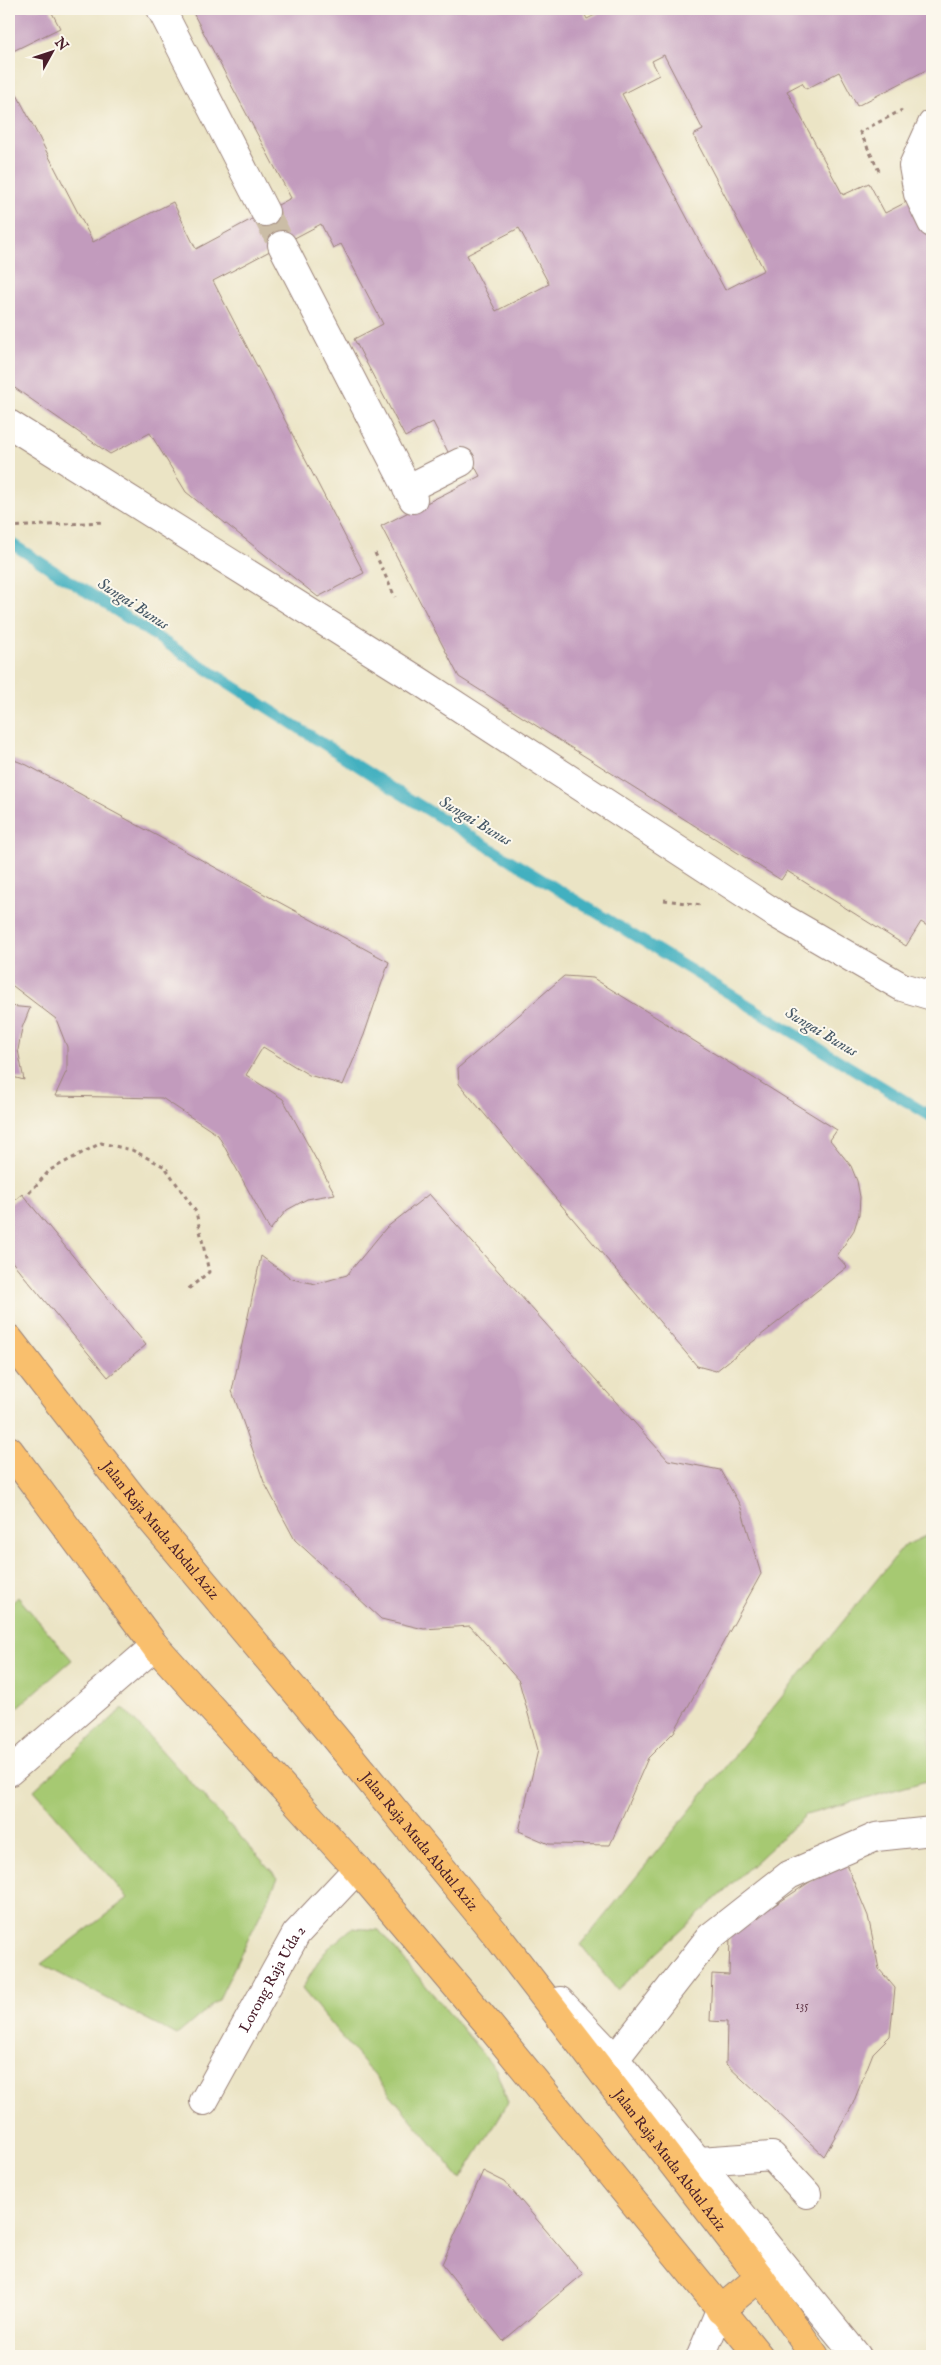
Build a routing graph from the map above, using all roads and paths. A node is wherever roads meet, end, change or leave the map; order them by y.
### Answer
1 (162, 9) edge
2 (930, 136) edge
3 (265, 212) tunnel mouth
4 (932, 223) edge
5 (282, 244) tunnel mouth
6 (9, 424) edge
7 (73, 441) dead end
8 (460, 462) dead end
9 (102, 483) junction
10 (112, 521) dead end
11 (9, 527) edge
12 (375, 552) dead end
13 (395, 597) dead end
14 (932, 996) edge
15 (29, 1193) dead end
16 (187, 1290) dead end
17 (9, 1339) edge
18 (9, 1450) edge
19 (155, 1646) junction
20 (9, 1772) edge
21 (932, 1831) edge
22 (358, 1869) junction
23 (495, 1933) junction
24 (615, 2059) junction
25 (204, 2101) dead end
26 (699, 2161) junction
27 (727, 2194) junction
28 (807, 2194) dead end
29 (733, 2243) junction
30 (760, 2277) junction
31 (720, 2310) junction
32 (701, 2356) edge
33 (759, 2356) edge
34 (815, 2356) edge
35 (857, 2356) edge

1 - 3 street
2 - 4 street
5 - 8 street
6 - 9 street
7 - 9 street
9 - 14 street
10 - 11 path
12 - 13 path
15 - 16 path
17 - 23 main road, Jalan Raja Muda Abdul Aziz
18 - 19 main road
19 - 20 street
19 - 22 main road
21 - 24 street
22 - 25 street, Lorong Raja Uda 2
22 - 31 main road
23 - 24 street
23 - 29 main road, Jalan Raja Muda Abdul Aziz
24 - 26 street
26 - 27 street
26 - 28 street
27 - 29 street
27 - 35 street
29 - 30 main road, Jalan Raja Muda Abdul Aziz
30 - 31 main road
30 - 34 main road, Jalan Raja Muda Abdul Aziz
31 - 32 street
31 - 33 main road

